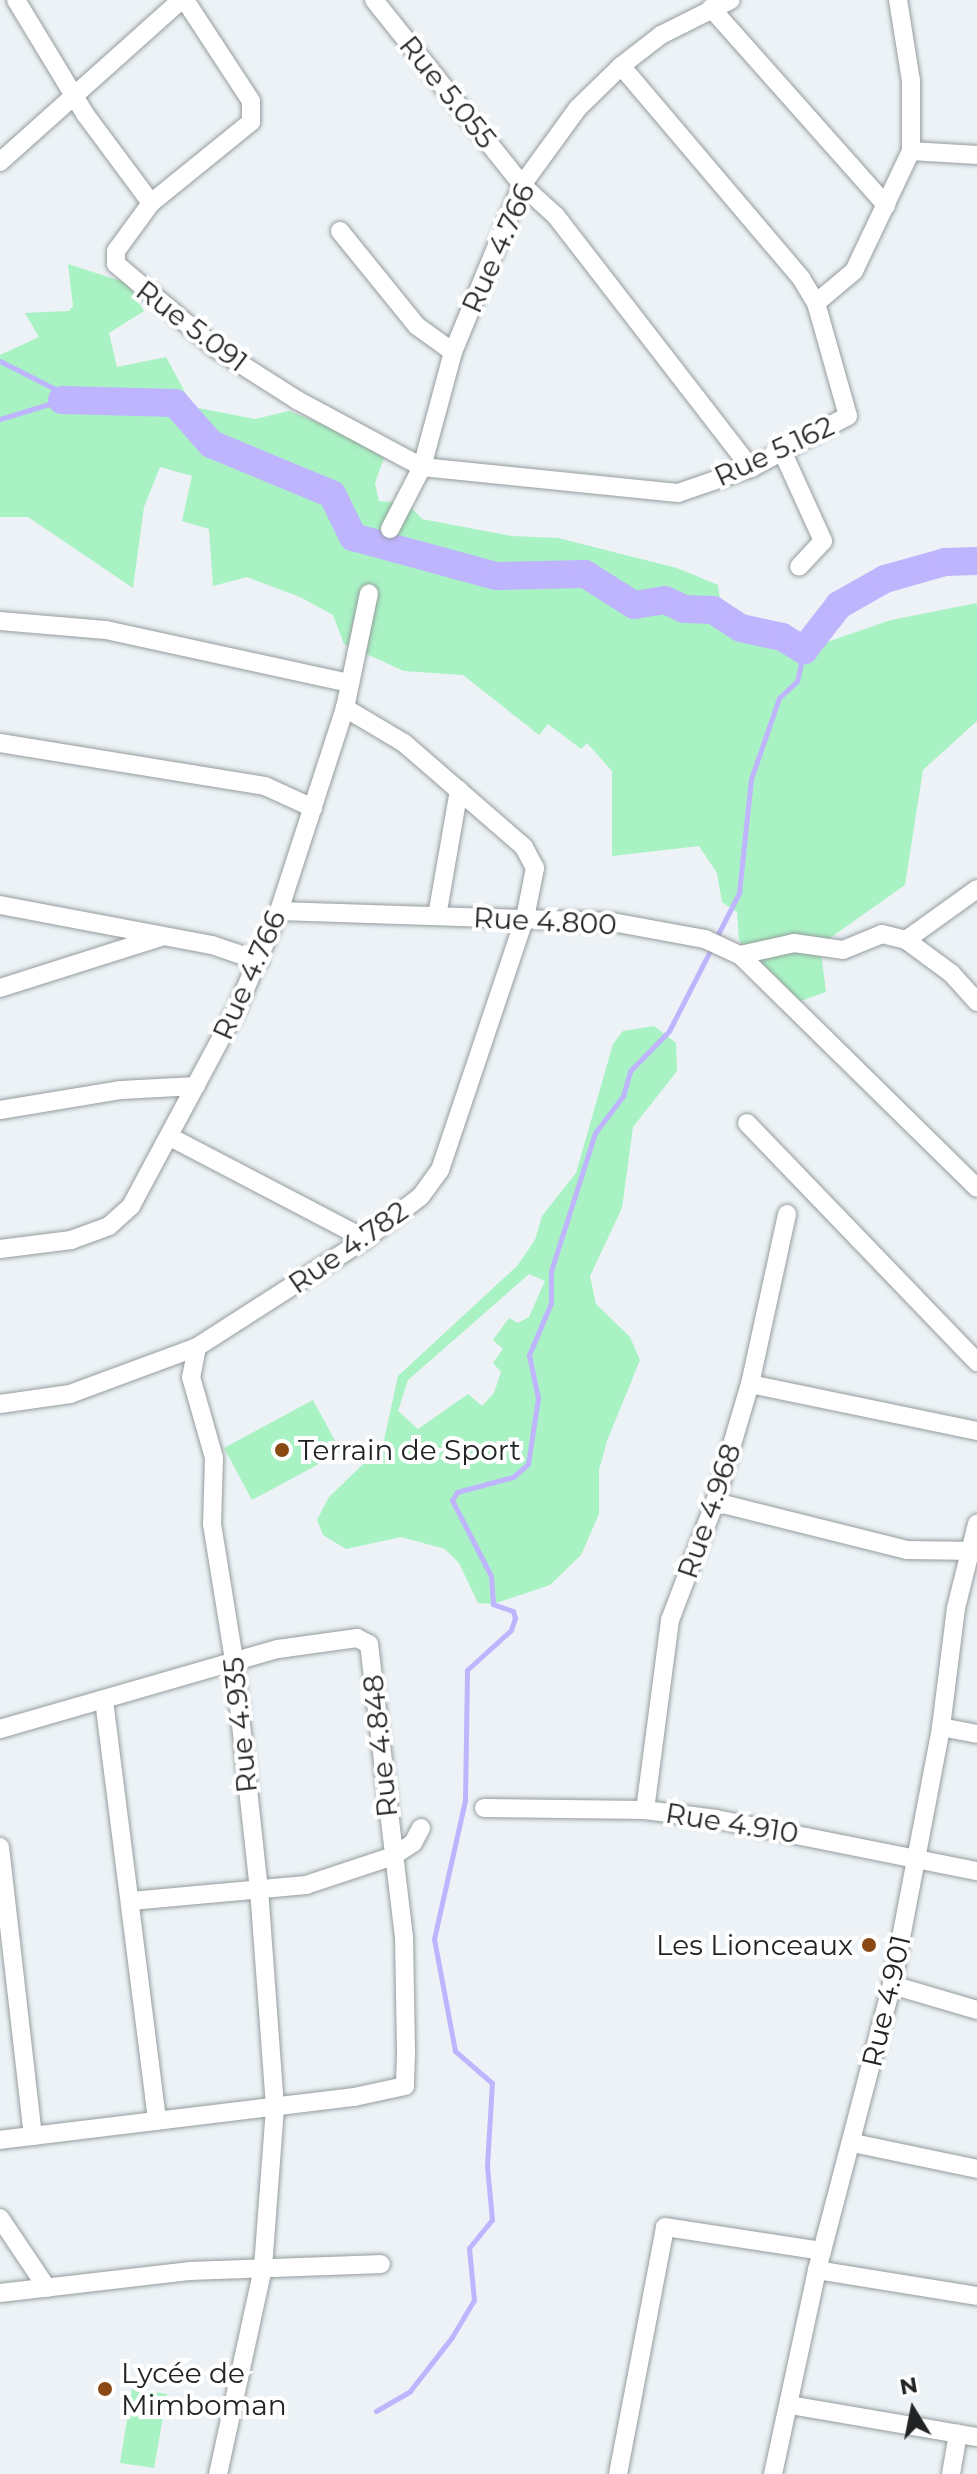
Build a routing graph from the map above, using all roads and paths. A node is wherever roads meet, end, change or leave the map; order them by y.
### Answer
1 (16, 0) edge
2 (183, 0) edge
3 (374, 0) edge
4 (731, 0) edge
5 (898, 0) edge
6 (711, 8) junction
7 (621, 66) junction
8 (74, 97) junction
9 (911, 151) junction
10 (977, 155) edge
11 (0, 162) edge
12 (522, 185) junction
13 (151, 203) junction
14 (886, 205) junction
15 (340, 231) dead end
16 (816, 303) junction
17 (453, 352) junction
18 (782, 451) junction
19 (422, 467) junction
20 (751, 468) junction
21 (390, 529) dead end
22 (799, 567) dead end
23 (369, 593) dead end
24 (0, 621) edge
25 (350, 683) junction
26 (345, 708) junction
27 (0, 743) edge
28 (459, 790) junction
29 (313, 808) junction
30 (977, 889) edge
31 (0, 905) edge
32 (279, 911) junction
33 (437, 916) junction
34 (525, 918) junction
35 (165, 935) junction
36 (906, 940) junction
37 (732, 950) junction
38 (259, 961) junction
39 (0, 988) edge
40 (977, 1002) edge
41 (196, 1086) junction
42 (0, 1110) edge
43 (747, 1123) dead end
44 (170, 1137) junction
45 (977, 1188) edge
46 (787, 1214) dead end
47 (365, 1239) junction
48 (0, 1249) edge
49 (197, 1347) junction
50 (977, 1362) edge
51 (750, 1384) junction
52 (0, 1404) edge
53 (977, 1431) edge
54 (715, 1502) junction
55 (977, 1524) edge
56 (975, 1550) edge
57 (234, 1660) junction
58 (104, 1700) junction
59 (941, 1727) junction
60 (0, 1729) edge
61 (977, 1734) edge
62 (484, 1808) dead end
63 (645, 1810) junction
64 (421, 1828) dead end
65 (0, 1847) edge
66 (393, 1856) junction
67 (916, 1859) junction
68 (977, 1871) edge
69 (259, 1889) junction
70 (131, 1901) junction
71 (4, 1916) edge
72 (892, 1985) junction
73 (977, 2010) edge
74 (275, 2108) junction
75 (157, 2120) junction
76 (33, 2136) junction
77 (0, 2140) edge
78 (853, 2143) junction
79 (977, 2169) edge
80 (0, 2218) edge
81 (819, 2260) junction
82 (381, 2264) dead end
83 (263, 2268) junction
84 (47, 2288) junction
85 (0, 2293) edge
86 (977, 2296) edge
87 (790, 2405) junction
88 (968, 2435) edge
89 (218, 2474) edge
90 (618, 2474) edge
91 (773, 2474) edge
92 (951, 2474) edge

1 - 8 street
2 - 8 street
2 - 13 street
3 - 12 street, Rue 5.055
4 - 6 street, Rue 4.766
5 - 9 street
6 - 7 street, Rue 4.766
6 - 14 street
7 - 12 street, Rue 4.766
7 - 16 street, Rue 5.162
8 - 11 street
8 - 13 street
9 - 10 street
9 - 14 street
12 - 17 street, Rue 4.766
12 - 20 street, Rue 5.055
13 - 19 street, Rue 5.091
14 - 16 street
15 - 17 street
16 - 18 street, Rue 5.162
17 - 19 street, Rue 4.766
18 - 20 street, Rue 5.162
18 - 22 street
19 - 20 street, Rue 5.162
19 - 21 street, Rue 4.766
23 - 25 street, Rue 4.766
24 - 25 street
25 - 26 street, Rue 4.766
26 - 28 street
26 - 29 street, Rue 4.766
27 - 29 street
28 - 33 street
28 - 34 street, Rue 4.782
29 - 32 street, Rue 4.766
30 - 36 street
31 - 35 street
32 - 33 street, Rue 4.800
32 - 38 street, Rue 4.766
33 - 34 street, Rue 4.800
34 - 37 street, Rue 4.800
34 - 47 street, Rue 4.782
35 - 38 street
35 - 39 street
36 - 37 street
36 - 40 street
37 - 45 street
38 - 41 street, Rue 4.766
41 - 42 street
41 - 44 street, Rue 4.766
43 - 50 street
44 - 47 street
44 - 48 street, Rue 4.766
46 - 51 street, Rue 4.968
47 - 49 street, Rue 4.782
49 - 52 street, Rue 4.782
49 - 57 street, Rue 4.935
51 - 53 street
51 - 54 street, Rue 4.968
54 - 56 street
54 - 63 street, Rue 4.968
55 - 56 street, Rue 4.901
56 - 59 street, Rue 4.901
57 - 58 street, Rue 4.848
57 - 66 street, Rue 4.848
57 - 69 street, Rue 4.935
58 - 60 street, Rue 4.848
58 - 70 street
59 - 61 street
59 - 67 street, Rue 4.901
62 - 63 street, Rue 4.910
63 - 67 street, Rue 4.910
64 - 66 street
65 - 71 street
66 - 69 street
66 - 74 street, Rue 4.848
67 - 68 street, Rue 4.910
67 - 72 street, Rue 4.901
69 - 70 street
69 - 74 street, Rue 4.935
70 - 75 street
71 - 76 street
72 - 73 street
72 - 78 street, Rue 4.901
74 - 75 street
74 - 83 street, Rue 4.935
75 - 76 street
76 - 77 street
78 - 79 street
78 - 81 street, Rue 4.901
80 - 84 street
81 - 86 street
81 - 87 street, Rue 4.901
81 - 90 street
82 - 83 street
83 - 84 street
83 - 89 street, Rue 4.935
84 - 85 street
87 - 88 street
87 - 91 street, Rue 4.901
88 - 92 street

